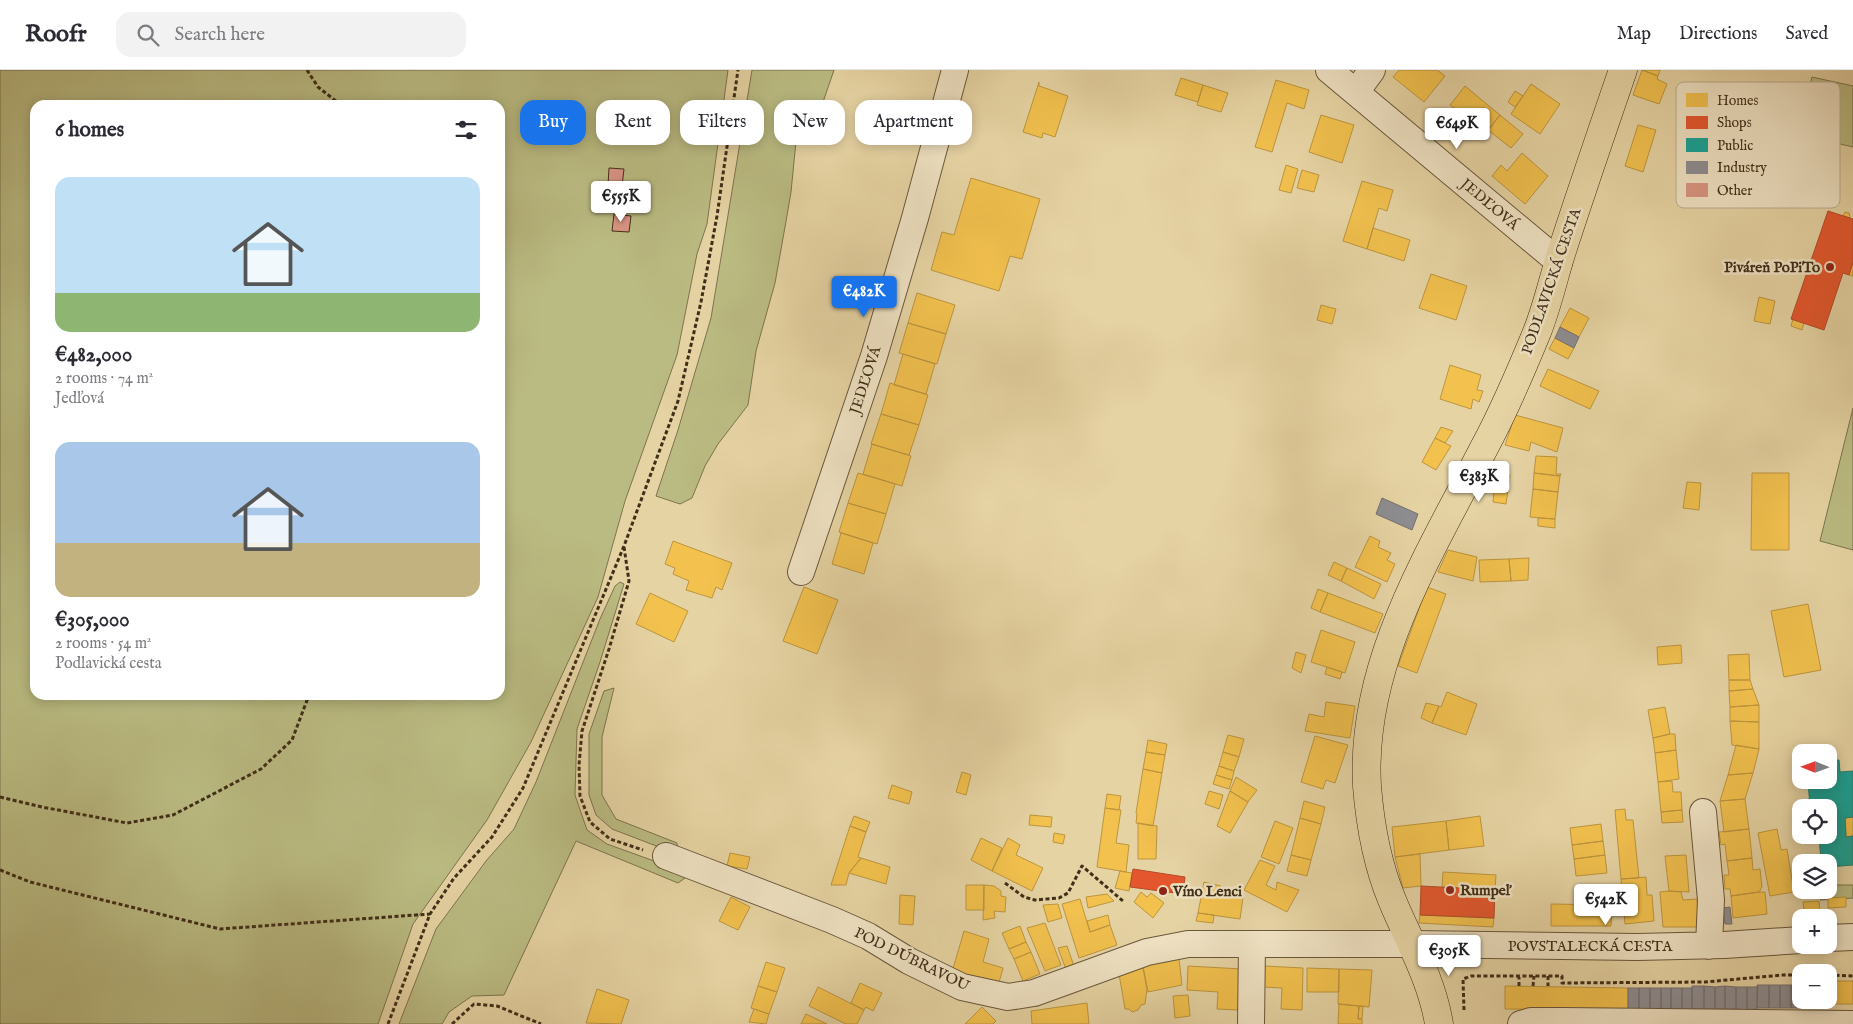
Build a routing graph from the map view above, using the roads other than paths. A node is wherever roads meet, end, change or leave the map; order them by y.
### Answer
1 (955, 70) edge
2 (1329, 70) edge
3 (1372, 70) edge
4 (1623, 70) edge
5 (1356, 92) junction
6 (1559, 262) junction
7 (801, 572) dead end
8 (1703, 812) dead end
9 (666, 856) road end
10 (1853, 937) edge
11 (1837, 938) edge
12 (1792, 941) edge
13 (1252, 944) junction
14 (1411, 944) junction
15 (1709, 946) junction
16 (1251, 1024) edge
17 (1439, 1024) edge
18 (1521, 1024) edge
19 (1853, 1024) edge

1 - 7 street, JEDĽOVÁ
2 - 5 street, JEDĽOVÁ
3 - 5 street
4 - 6 main road, PODLAVICKÁ CESTA
5 - 6 street, JEDĽOVÁ
6 - 14 main road, PODLAVICKÁ CESTA
8 - 15 street
9 - 13 street, POD DÚBRAVOU
10 - 11 street
12 - 15 street, POVSTALECKÁ CESTA
13 - 14 street, POD DÚBRAVOU
13 - 16 street
14 - 15 street, POVSTALECKÁ CESTA
14 - 17 main road, PODLAVICKÁ CESTA
18 - 19 street

